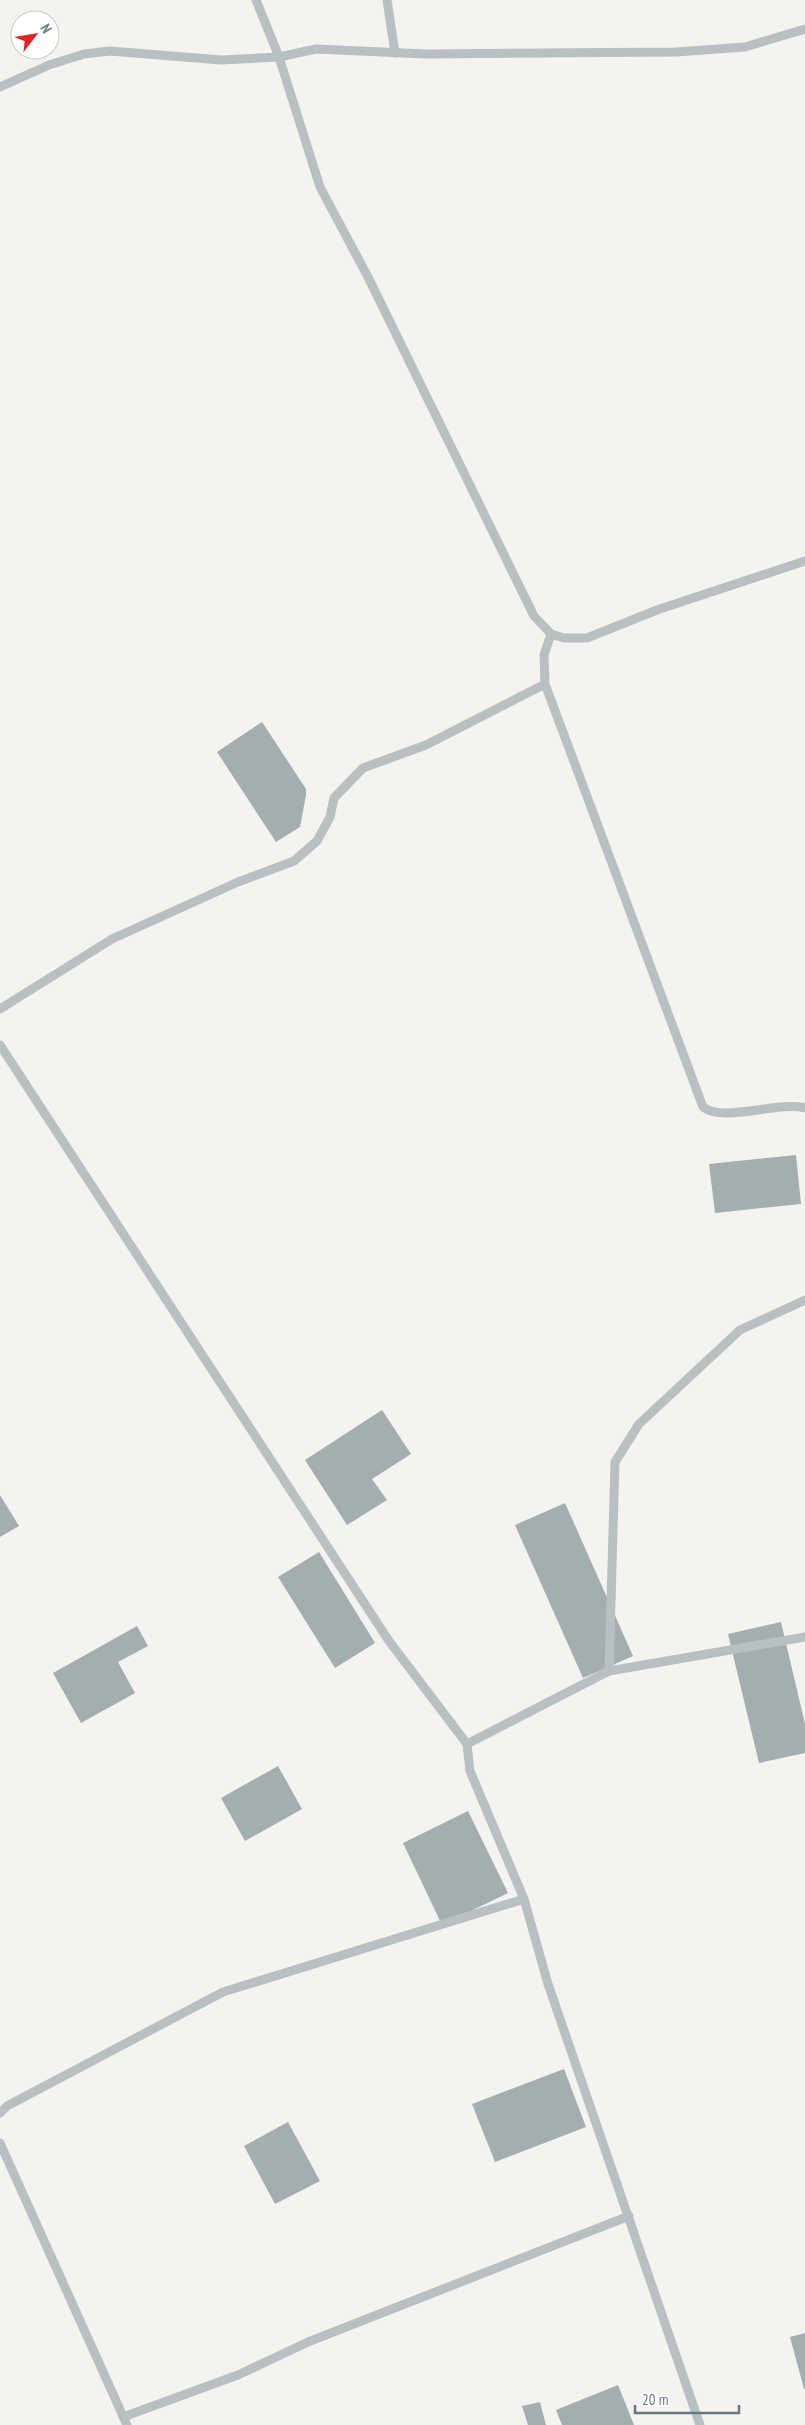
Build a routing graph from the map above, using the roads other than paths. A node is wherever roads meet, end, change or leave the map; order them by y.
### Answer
1 (256, 0) edge
2 (388, 0) edge
3 (805, 29) edge
4 (395, 53) junction
5 (279, 57) junction
6 (0, 87) edge
7 (805, 561) edge
8 (551, 634) junction
9 (545, 684) junction
10 (0, 1009) edge
11 (0, 1045) edge
12 (805, 1108) edge
13 (805, 1300) edge
14 (804, 1639) edge
15 (608, 1671) junction
16 (467, 1744) junction
17 (524, 1899) junction
18 (0, 2113) edge
19 (0, 2143) edge
20 (629, 2216) junction
21 (125, 2421) edge
22 (700, 2425) edge

1 - 5 street
2 - 4 street
3 - 4 street
4 - 5 street
5 - 6 street
5 - 8 street
7 - 8 street
8 - 9 street
9 - 10 street
9 - 12 street
11 - 16 street
13 - 15 street
14 - 15 street
15 - 16 street
16 - 17 street
17 - 18 street
17 - 20 street
19 - 21 street
20 - 21 street
20 - 22 street

